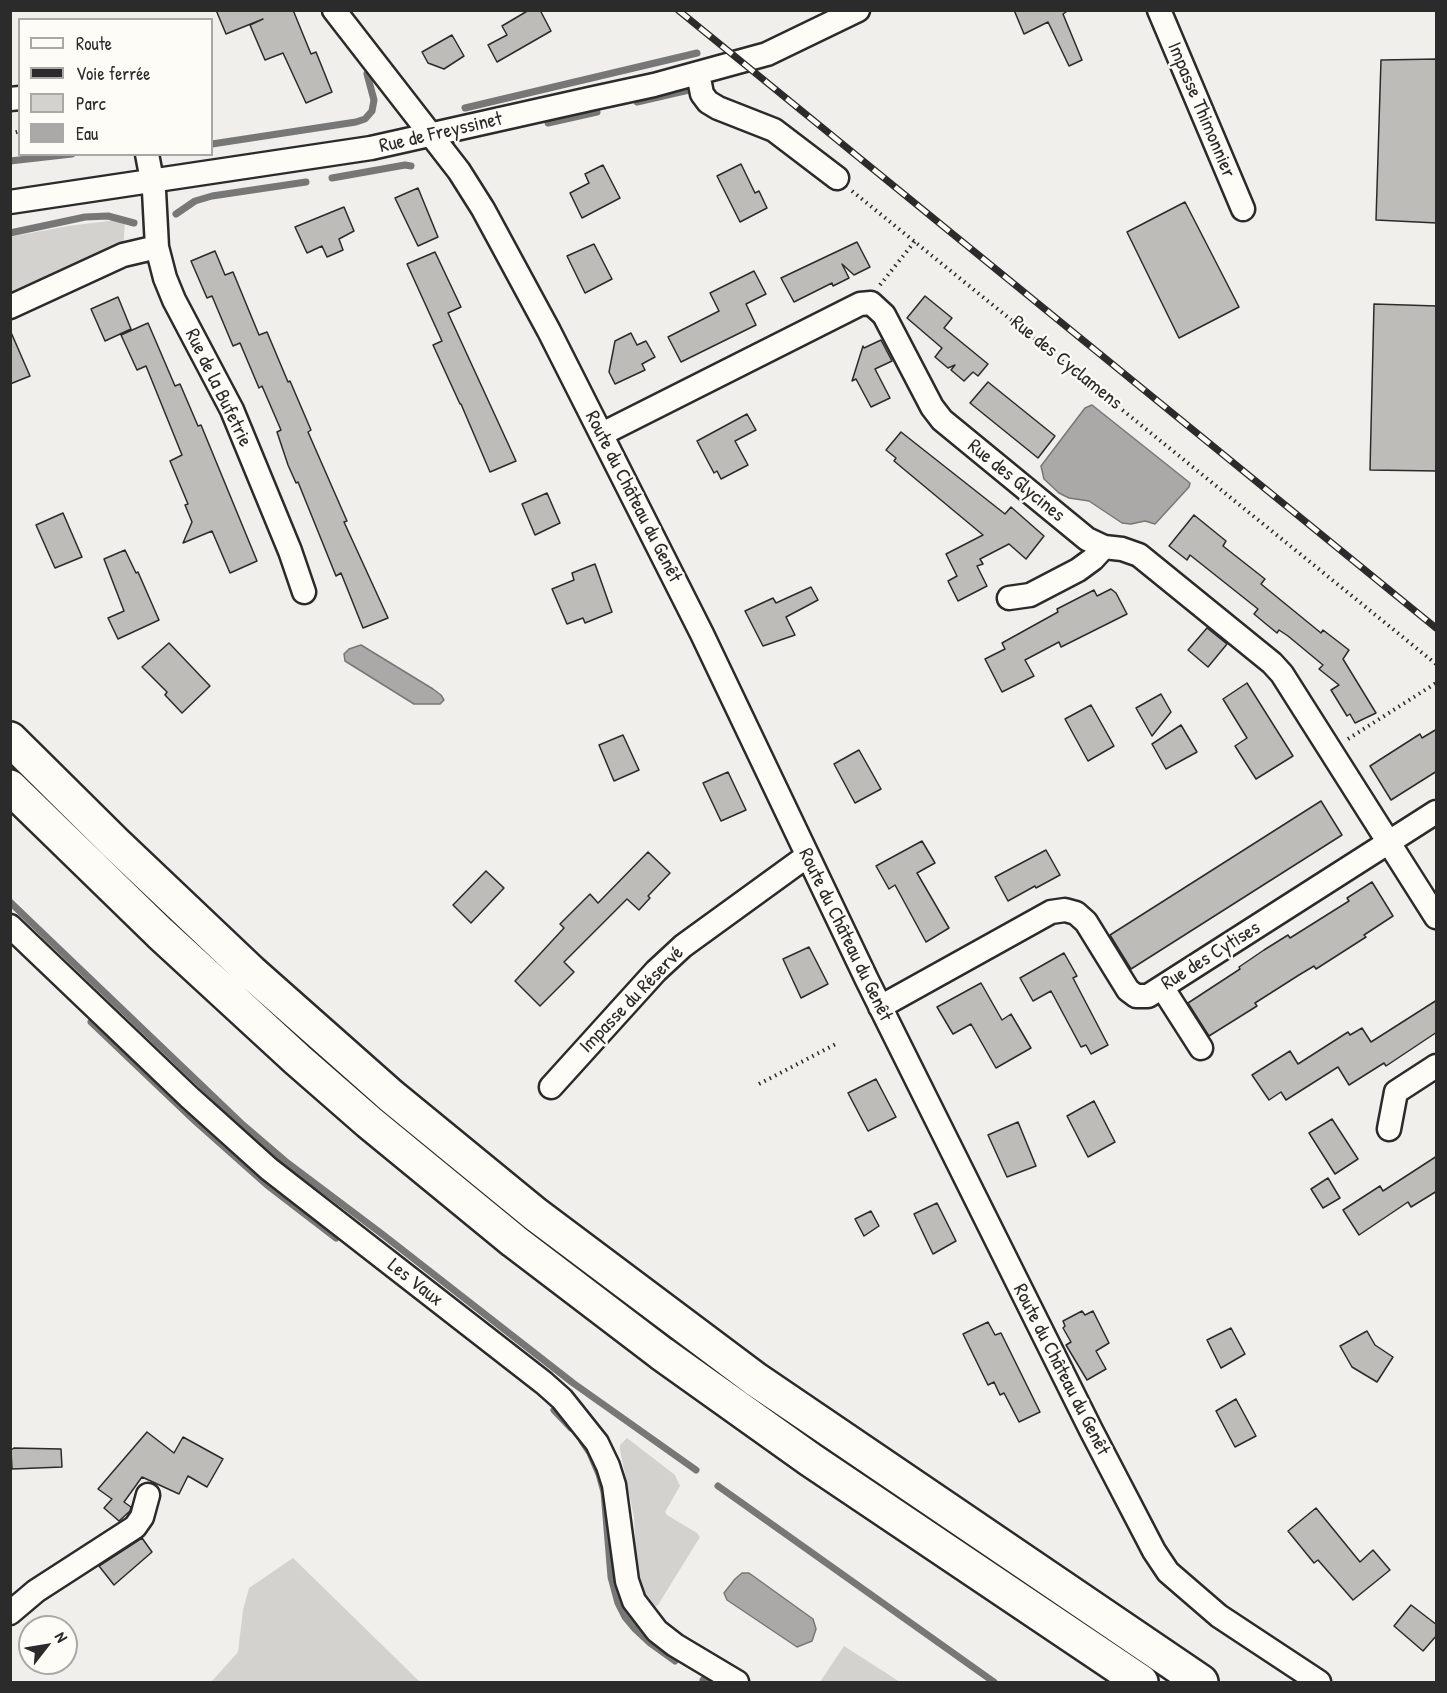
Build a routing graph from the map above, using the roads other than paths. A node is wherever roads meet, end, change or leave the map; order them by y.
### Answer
1 (334, 10) edge
2 (858, 10) edge
3 (1159, 10) edge
4 (698, 73) junction
5 (431, 135) junction
6 (147, 156) edge
7 (837, 178) road end
8 (152, 180) junction
9 (10, 202) edge
10 (1243, 209) dead end
11 (157, 247) junction
12 (10, 307) edge
13 (602, 434) junction
14 (1104, 547) junction
15 (304, 592) dead end
16 (1009, 598) dead end
17 (10, 739) edge
18 (10, 787) edge
19 (1437, 812) edge
20 (1389, 843) junction
21 (807, 856) junction
22 (1437, 917) edge
23 (10, 926) edge
24 (1162, 987) junction
25 (880, 1006) junction
26 (1201, 1048) dead end
27 (1437, 1066) edge
28 (551, 1087) dead end
29 (1389, 1128) dead end
30 (148, 1495) dead end
31 (10, 1613) edge
32 (737, 1683) edge
33 (1141, 1683) edge
34 (1201, 1683) edge
35 (1318, 1683) edge

1 - 5 street, Route du Château du Genêt
2 - 4 street, Rue de Freyssinet
3 - 10 street, Impasse Thimonnier
4 - 5 street, Rue de Freyssinet
4 - 7 street
5 - 8 street, Rue de Freyssinet
5 - 13 street, Route du Château du Genêt
6 - 8 street, Rue de la Bufetrie
8 - 9 street, Rue de Freyssinet
8 - 11 street, Rue de la Bufetrie
11 - 12 street
11 - 15 street, Rue de la Bufetrie
13 - 14 street, Rue des Glycines
13 - 21 street, Route du Château du Genêt
14 - 16 street
14 - 20 street, Rue des Glycines
17 - 34 highway
18 - 33 highway
19 - 20 street, Rue des Cytises
20 - 22 street, Rue des Glycines
20 - 24 street, Rue des Cytises
21 - 25 street, Route du Château du Genêt
21 - 28 street, Impasse du Réservé
23 - 32 street, Les Vaux
24 - 25 street, Rue des Cytises
24 - 26 street
25 - 35 street, Route du Château du Genêt
27 - 29 street
30 - 31 street

